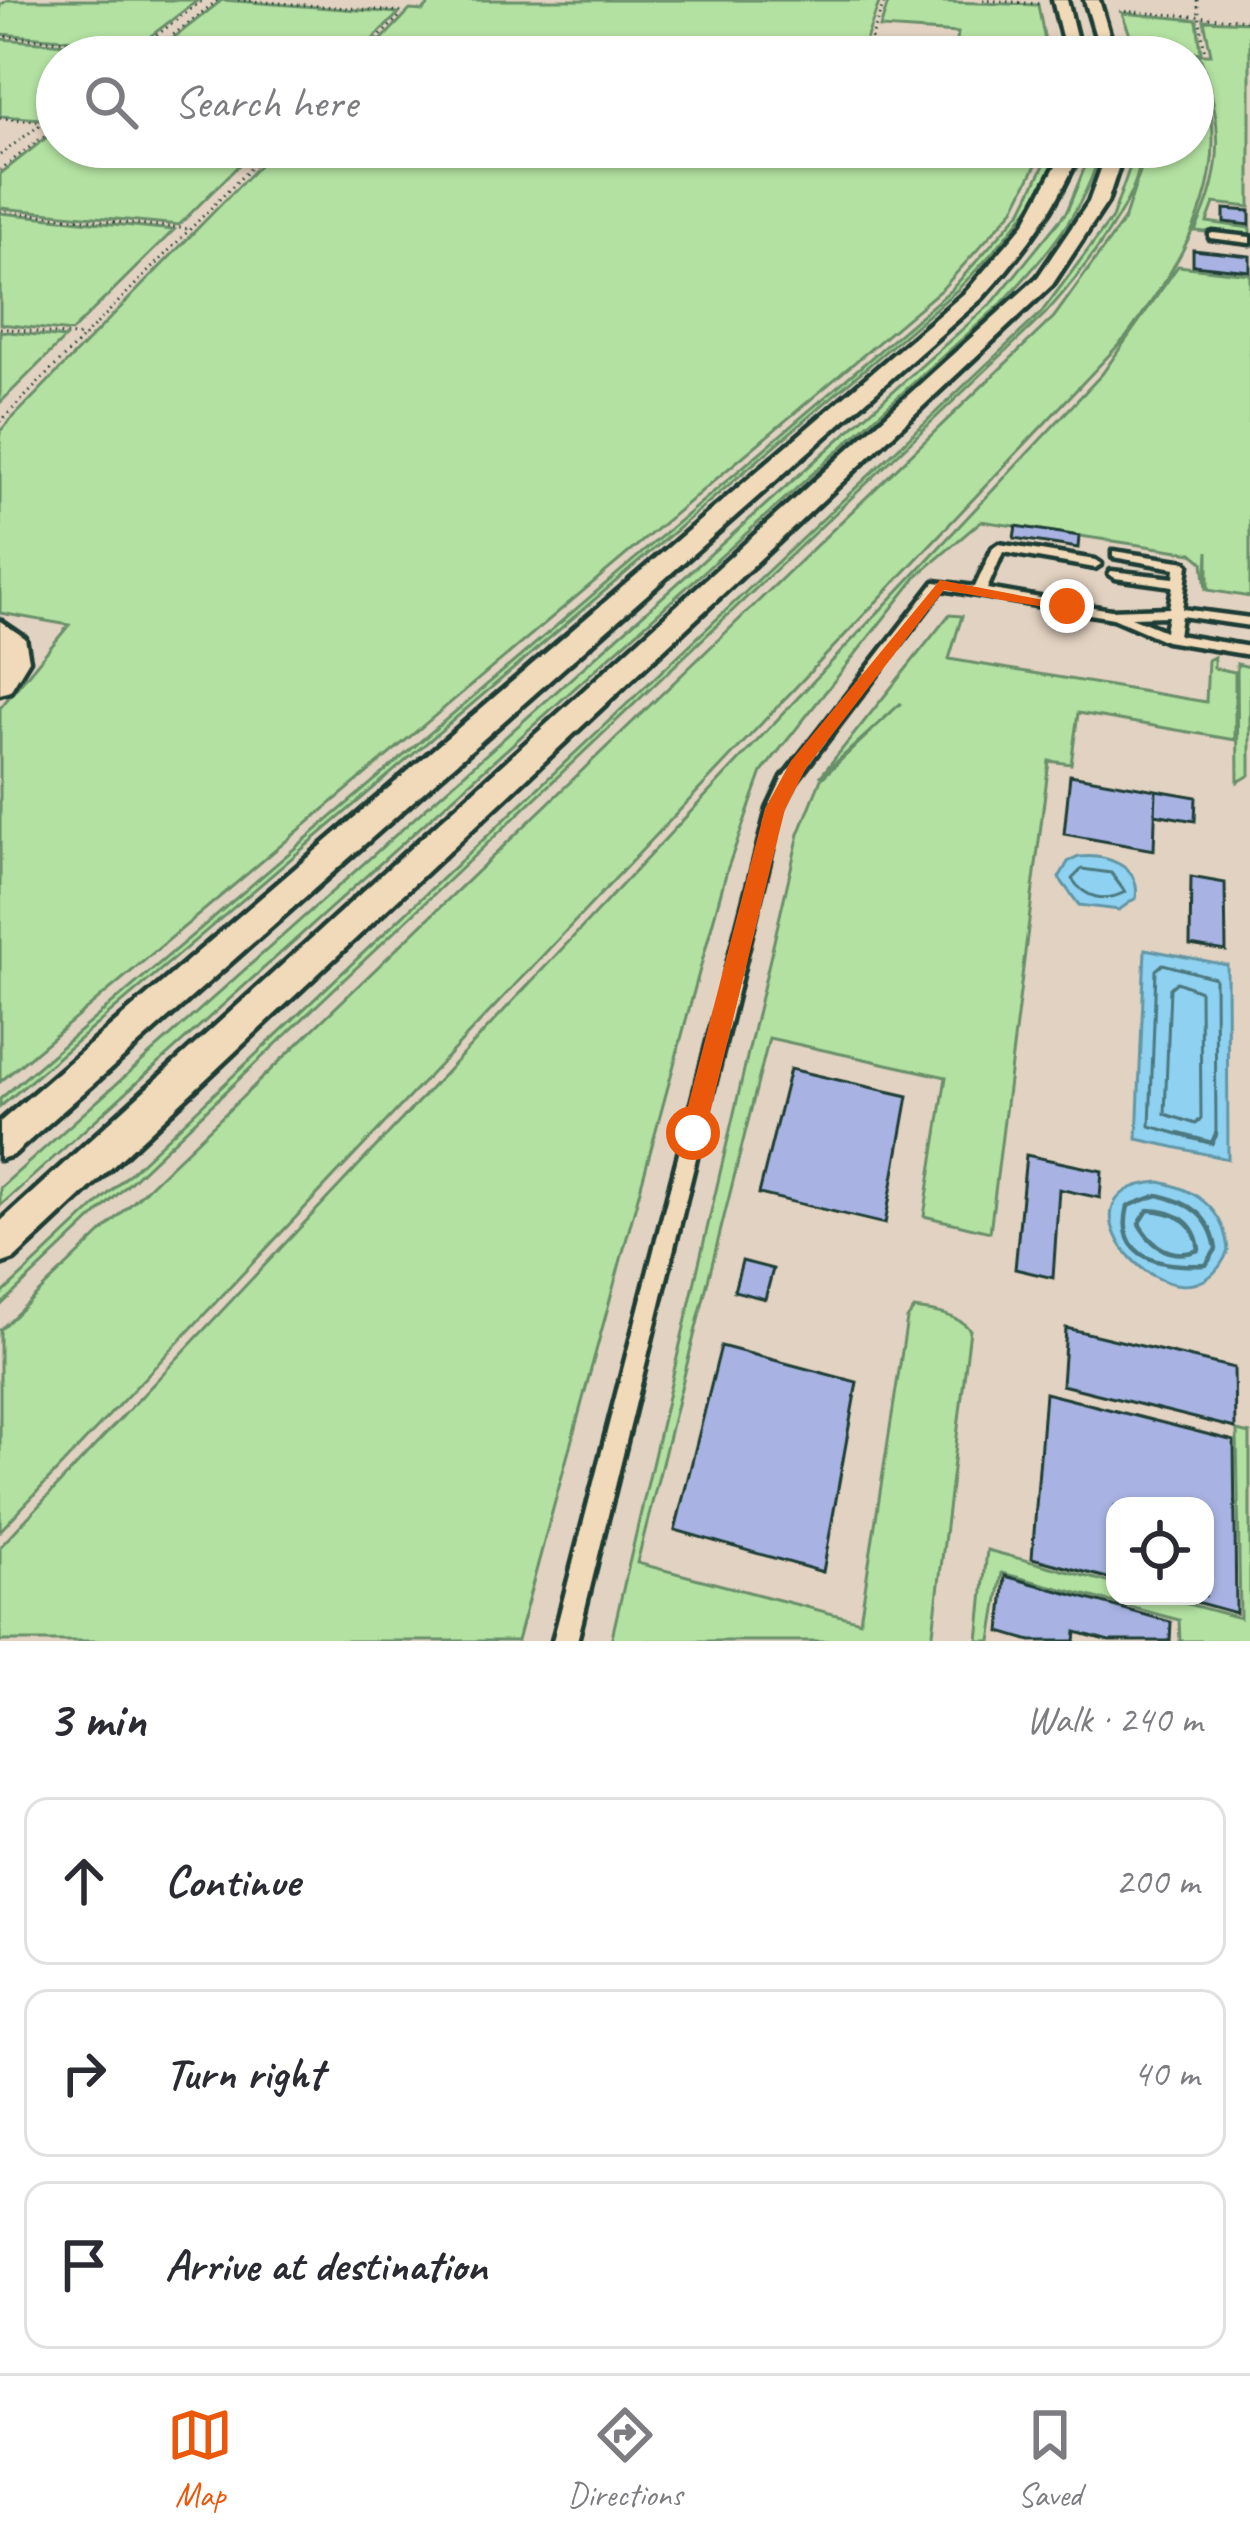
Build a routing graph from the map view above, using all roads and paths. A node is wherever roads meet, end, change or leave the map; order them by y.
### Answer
1 (202, 0) edge
2 (218, 0) edge
3 (238, 0) edge
4 (885, 0) edge
5 (983, 0) edge
6 (1060, 0) edge
7 (1092, 0) edge
8 (1197, 0) edge
9 (1041, 4) dead end
10 (1119, 11) dead end
11 (1200, 17) junction
12 (1250, 20) edge
13 (0, 36) edge
14 (155, 36) edge
15 (172, 36) edge
16 (381, 36) edge
17 (872, 36) edge
18 (1069, 36) edge
19 (1102, 36) edge
20 (1203, 36) edge
21 (36, 39) edge
22 (0, 118) edge
23 (36, 121) edge
24 (36, 128) edge
25 (36, 141) edge
26 (0, 155) edge
27 (250, 168) edge
28 (1066, 168) edge
29 (1110, 168) edge
30 (0, 170) edge
31 (0, 211) edge
32 (190, 229) junction
33 (1213, 236) dead end
34 (1250, 240) edge
35 (0, 328) edge
36 (84, 337) junction
37 (0, 422) edge
38 (1117, 554) dead end
39 (1095, 564) dead end
40 (1114, 574) dead end
41 (1180, 584) junction
42 (980, 591) junction
43 (1178, 612) junction
44 (1111, 614) junction
45 (1250, 622) edge
46 (0, 629) edge
47 (1171, 638) junction
48 (1250, 651) edge
49 (0, 685) edge
50 (0, 1144) edge
51 (0, 1247) edge
52 (565, 1641) edge

1 - 14 path
2 - 15 path
3 - 16 path
4 - 17 path
5 - 9 path
6 - 18 street
7 - 19 street
8 - 11 path
10 - 11 path
11 - 12 path
11 - 20 path
13 - 21 path
22 - 23 path
24 - 26 path
25 - 30 path
27 - 32 path
28 - 50 street
29 - 51 street
31 - 32 path
32 - 36 path
33 - 34 lane
35 - 36 path
36 - 37 path
38 - 41 lane
39 - 42 lane
40 - 41 lane
41 - 43 lane
42 - 44 lane
42 - 52 lane
43 - 44 lane
43 - 45 lane
43 - 47 lane
44 - 47 lane
46 - 49 street
47 - 48 lane

